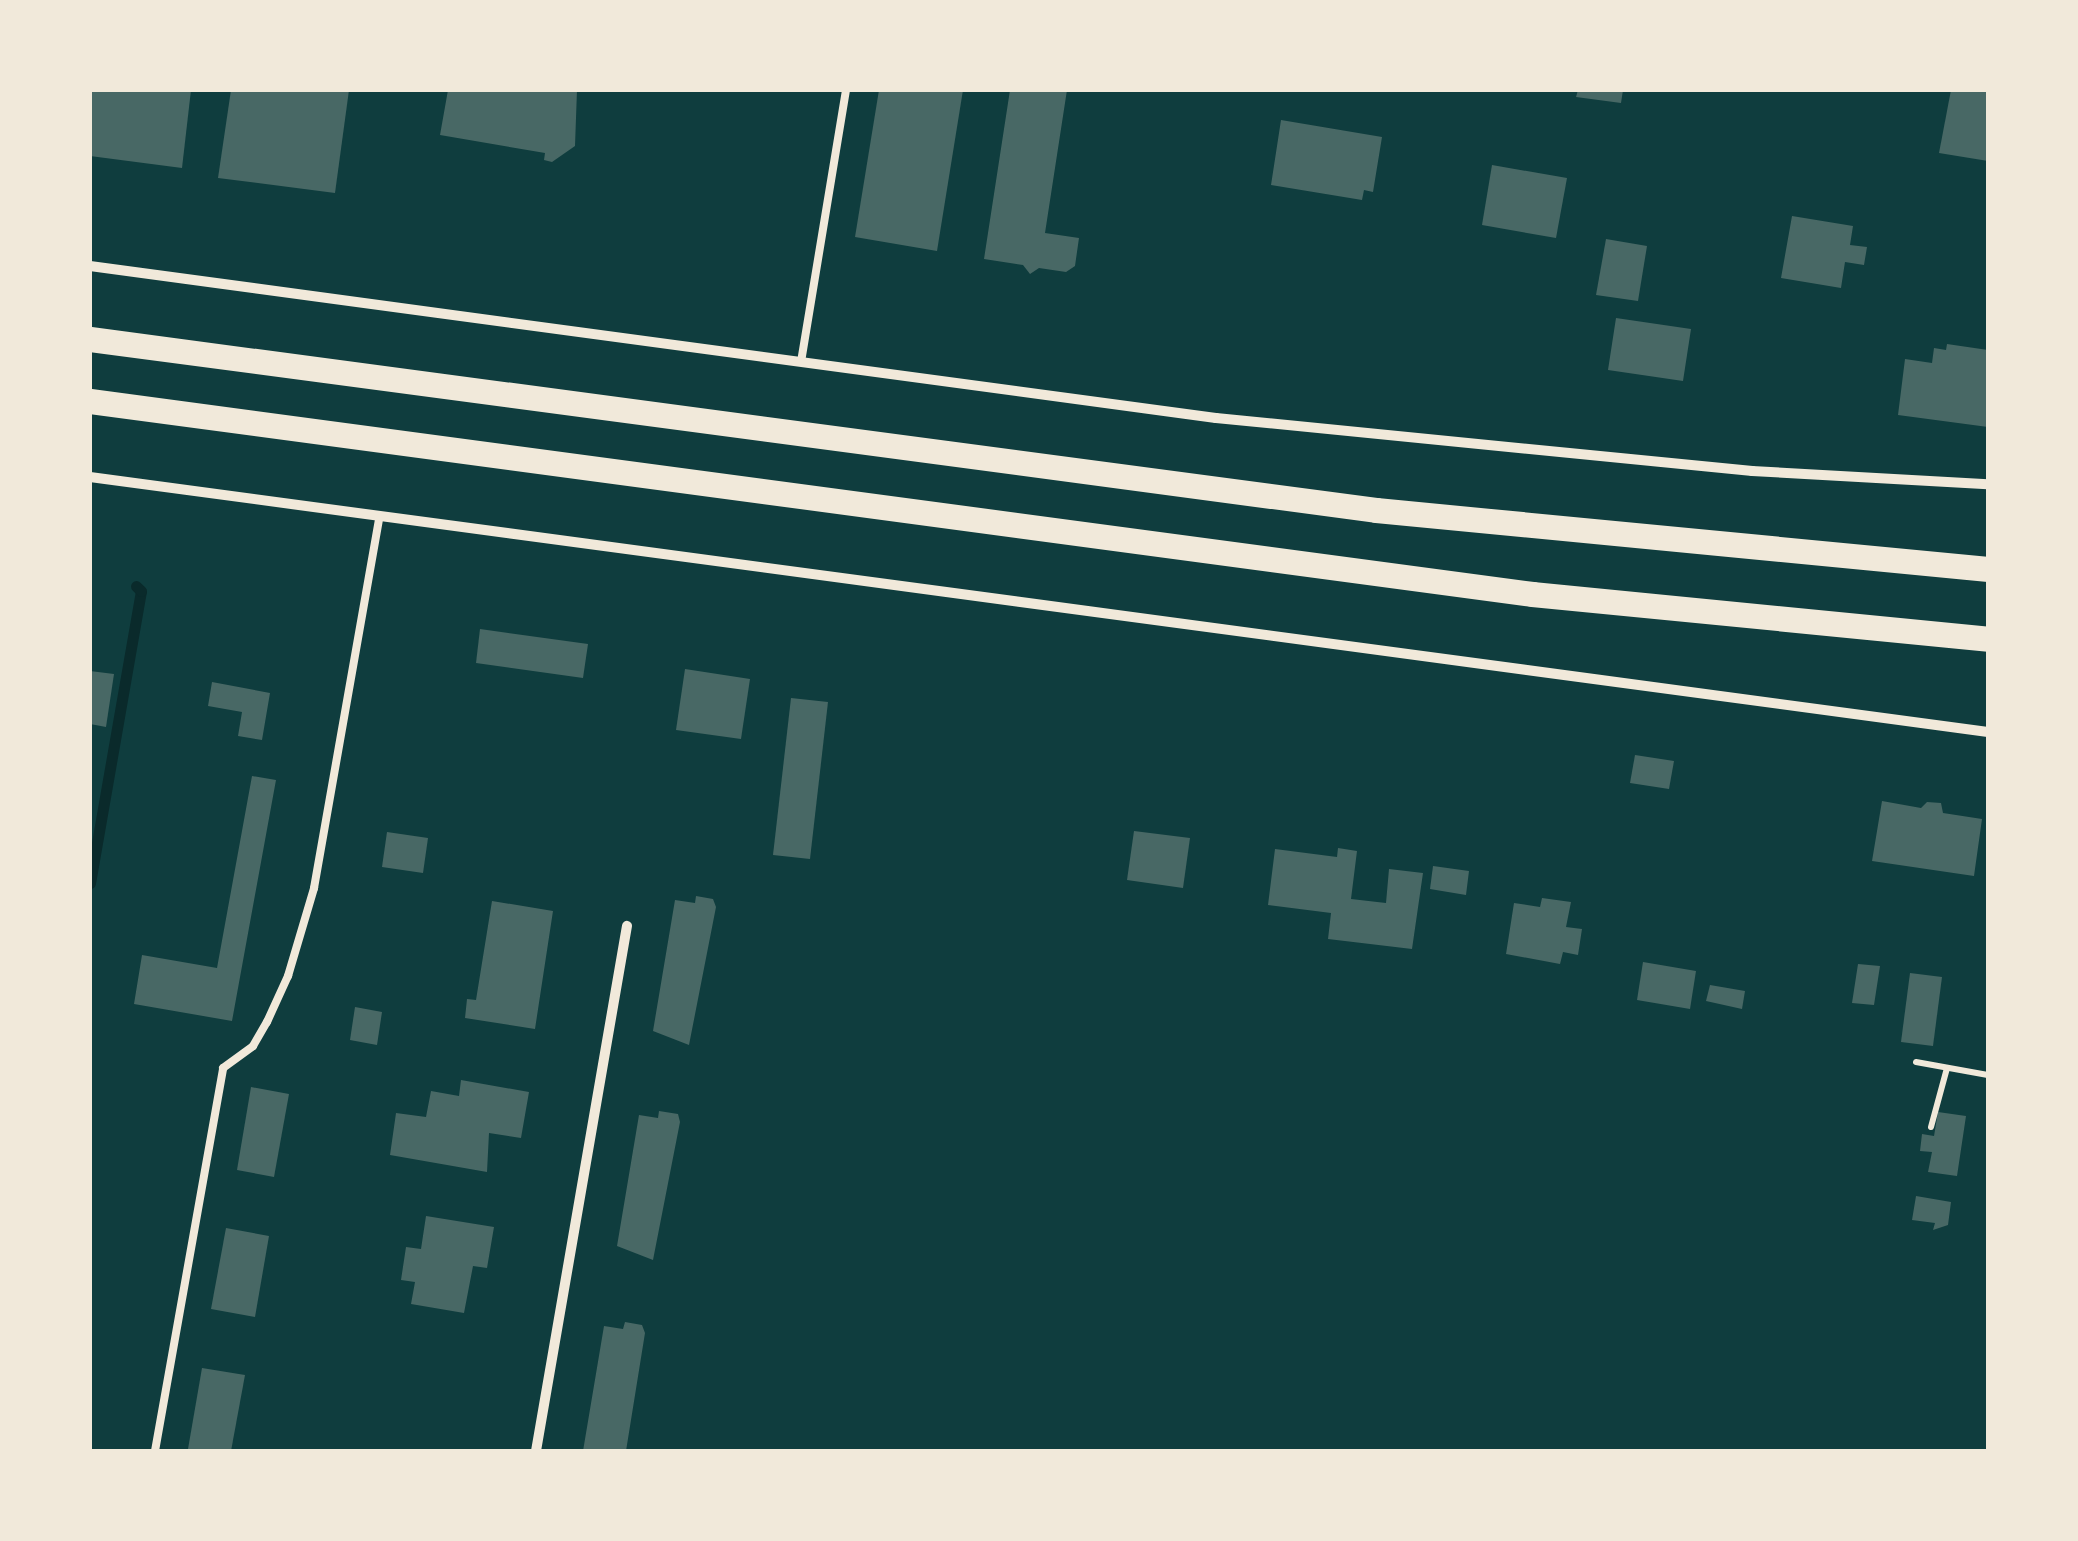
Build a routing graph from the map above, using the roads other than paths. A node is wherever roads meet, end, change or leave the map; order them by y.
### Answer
1 (846, 90) edge
2 (90, 266) edge
3 (90, 339) edge
4 (801, 362) junction
5 (90, 401) edge
6 (90, 477) edge
7 (1988, 484) edge
8 (379, 518) junction
9 (1988, 569) edge
10 (1988, 639) edge
11 (1988, 732) edge
12 (627, 926) dead end
13 (155, 1451) edge
14 (536, 1451) edge

1 - 4 lane
2 - 4 street
3 - 9 main road
4 - 7 street
5 - 10 main road
6 - 8 street
8 - 11 street
8 - 13 lane
12 - 14 street

